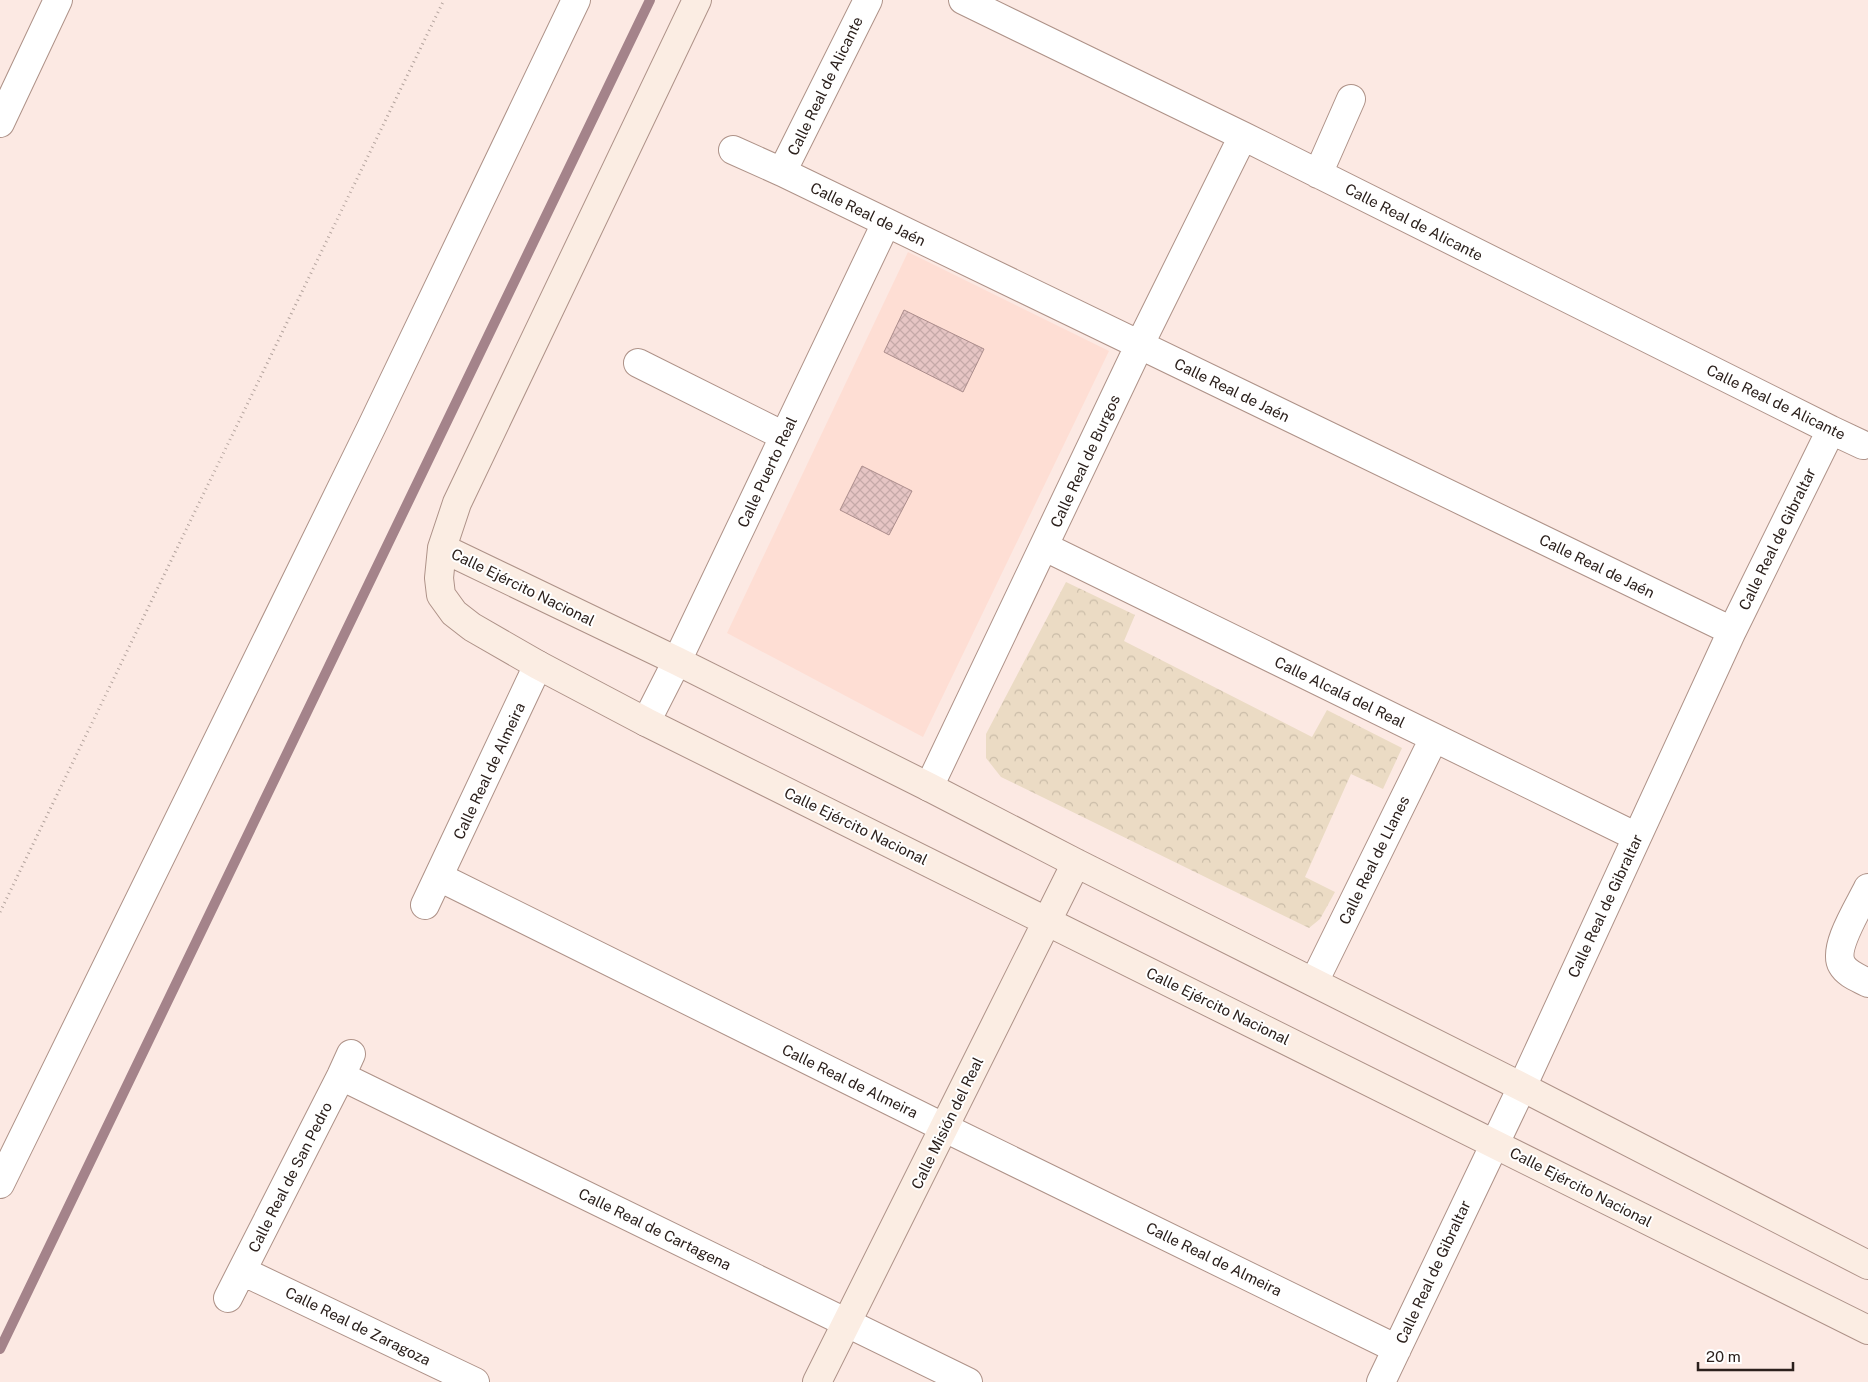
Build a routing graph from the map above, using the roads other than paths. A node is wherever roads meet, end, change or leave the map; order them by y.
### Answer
1 (58, 0) edge
2 (576, 0) edge
3 (697, 0) edge
4 (868, 0) edge
5 (963, 0) edge
6 (1351, 99) dead end
7 (0, 123) edge
8 (1243, 136) junction
9 (733, 150) dead end
10 (782, 172) junction
11 (1318, 174) junction
12 (886, 222) junction
13 (1140, 346) junction
14 (638, 363) dead end
15 (1830, 430) junction
16 (784, 436) junction
17 (1863, 445) dead end
18 (1044, 546) junction
19 (442, 548) junction
20 (1732, 632) junction
21 (677, 661) junction
22 (538, 666) junction
23 (646, 722) junction
24 (1434, 738) junction
25 (929, 787) junction
26 (1637, 837) junction
27 (1076, 863) junction
28 (439, 877) junction
29 (1868, 888) edge
30 (425, 905) dead end
31 (1047, 921) junction
32 (1314, 982) junction
33 (1868, 983) edge
34 (346, 1065) joint
35 (1522, 1087) junction
36 (945, 1128) junction
37 (1494, 1144) junction
38 (0, 1184) edge
39 (1868, 1265) edge
40 (242, 1271) junction
41 (228, 1298) dead end
42 (847, 1322) junction
43 (1868, 1330) edge
44 (1398, 1349) junction
45 (475, 1382) edge
46 (817, 1382) edge
47 (968, 1382) edge
48 (1381, 1382) edge

1 - 7 street
2 - 38 street
3 - 19 street
4 - 10 street, Calle Real de Alicante
5 - 8 street, Calle Real de Alicante
6 - 11 street
8 - 11 street, Calle Real de Alicante
8 - 13 street, Calle Real de Burgos
9 - 10 street, Calle Real de Jaén
10 - 12 street, Calle Real de Jaén
11 - 15 street, Calle Real de Alicante
12 - 13 street, Calle Real de Jaén
12 - 16 street, Calle Puerto Real
13 - 18 street, Calle Real de Burgos
13 - 20 street, Calle Real de Jaén
14 - 16 street
15 - 17 street, Calle Real de Alicante
15 - 20 street, Calle Real de Gibraltar
16 - 21 street, Calle Puerto Real
18 - 24 street, Calle Alcalá del Real
18 - 25 street, Calle Real de Burgos
19 - 21 street, Calle Ejército Nacional
19 - 22 street, Calle Ejército Nacional
20 - 26 street, Calle Real de Gibraltar
21 - 23 street, Calle Puerto Real
21 - 25 street, Calle Ejército Nacional
22 - 23 street, Calle Ejército Nacional
22 - 28 street, Calle Real de Almeira
23 - 31 street, Calle Ejército Nacional
24 - 26 street, Calle Alcalá del Real
24 - 32 street, Calle Real de Llanes
25 - 27 street, Calle Ejército Nacional
26 - 35 street, Calle Real de Gibraltar
27 - 31 street, Calle Misión del Real
27 - 32 street, Calle Ejército Nacional
28 - 30 street, Calle Real de Almeira
28 - 36 street, Calle Real de Almeira
29 - 33 street
31 - 36 street, Calle Misión del Real
31 - 37 street, Calle Ejército Nacional
32 - 35 street, Calle Ejército Nacional
34 - 40 street, Calle Real de San Pedro
34 - 42 street, Calle Real de Cartagena
35 - 37 street, Calle Real de Gibraltar
35 - 39 street, Calle Ejército Nacional
36 - 42 street, Calle Misión del Real
36 - 44 street, Calle Real de Almeira
37 - 43 street, Calle Ejército Nacional
37 - 44 street, Calle Real de Gibraltar
40 - 41 street, Calle Real de San Pedro
40 - 45 street, Calle Real de Zaragoza
42 - 46 street, Calle Misión del Real
42 - 47 street, Calle Real de Cartagena
44 - 48 street, Calle Real de Gibraltar

